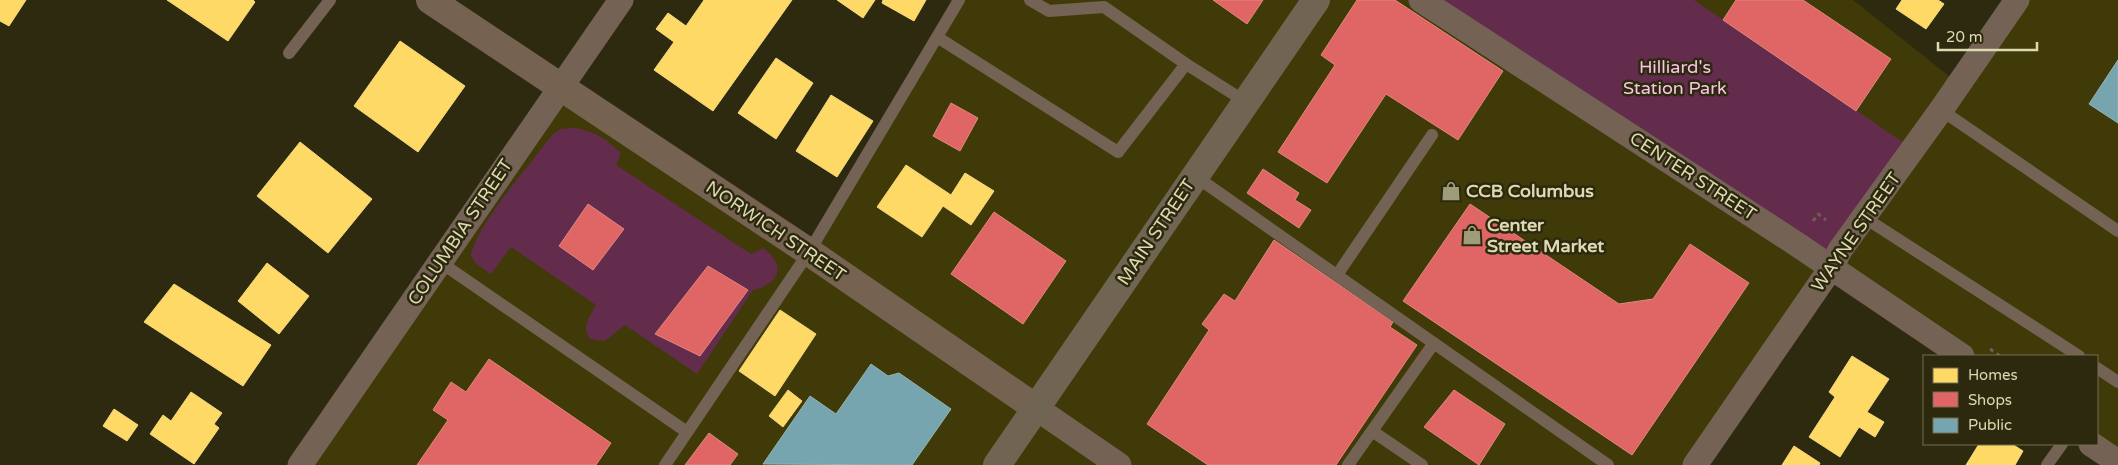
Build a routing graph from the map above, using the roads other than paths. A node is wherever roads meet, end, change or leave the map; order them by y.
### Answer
1 (330, 0) edge
2 (430, 0) edge
3 (621, 0) edge
4 (1030, 0) edge
5 (1316, 0) edge
6 (1421, 0) edge
7 (2017, 0) edge
8 (955, 1) edge
9 (1104, 4) edge
10 (937, 37) junction
11 (289, 53) dead end
12 (1186, 64) junction
13 (561, 88) junction
14 (1246, 102) junction
15 (1942, 110) junction
16 (1432, 135) dead end
17 (1195, 176) junction
18 (1865, 218) junction
19 (2118, 230) edge
20 (809, 252) junction
21 (440, 262) junction
22 (1831, 268) junction
23 (1336, 275) junction
24 (1434, 343) junction
25 (1961, 355) edge
26 (2077, 355) edge
27 (2098, 369) edge
28 (2118, 382) edge
29 (1036, 408) junction
30 (1372, 431) junction
31 (687, 432) junction
32 (2061, 445) edge
33 (2092, 445) edge
34 (2118, 462) edge
35 (300, 465) edge
36 (665, 465) edge
37 (997, 465) edge
38 (1119, 465) edge
39 (1348, 465) edge
40 (1422, 465) edge
41 (1608, 465) edge
42 (1695, 465) edge
43 (2047, 465) edge

1 - 11 lane
2 - 13 main road, NORWICH STREET
3 - 13 street, COLUMBIA STREET
4 - 9 lane
5 - 14 main road, MAIN STREET
6 - 22 street, CENTER STREET
7 - 15 street, WAYNE STREET
8 - 10 lane
9 - 12 lane
10 - 12 lane
10 - 20 lane
12 - 14 lane
13 - 20 main road, NORWICH STREET
13 - 21 street, COLUMBIA STREET
14 - 17 main road, MAIN STREET
15 - 18 street, WAYNE STREET
15 - 19 lane
16 - 23 lane
17 - 23 lane
17 - 29 main road, MAIN STREET
18 - 22 street, WAYNE STREET
18 - 26 lane
20 - 29 main road, NORWICH STREET
20 - 31 lane
21 - 31 lane
21 - 35 street, COLUMBIA STREET
22 - 25 street, CENTER STREET
22 - 42 street, WAYNE STREET
23 - 24 lane
24 - 30 lane
24 - 41 lane
27 - 28 lane
29 - 37 main road, MAIN STREET
29 - 38 street, NORWICH STREET
30 - 39 lane
30 - 40 lane
31 - 36 lane
32 - 43 lane
33 - 34 street

